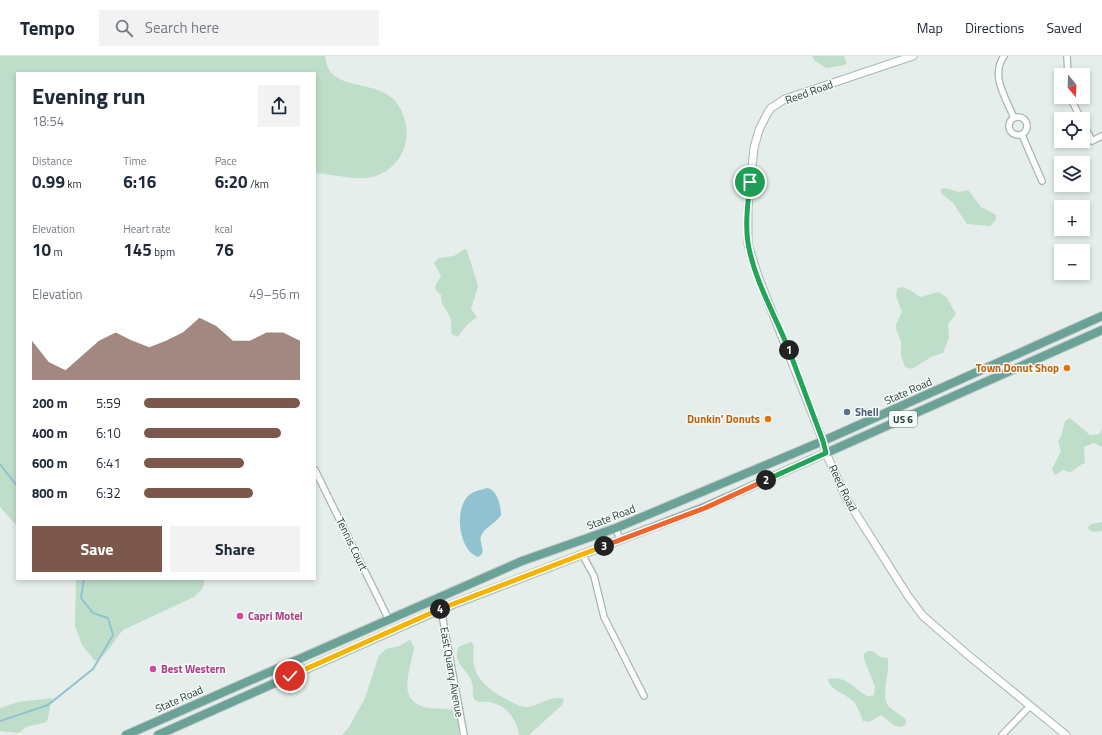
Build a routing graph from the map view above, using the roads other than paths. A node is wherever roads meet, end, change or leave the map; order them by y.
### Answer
1 (913, 56) edge
2 (1004, 56) edge
3 (1067, 56) edge
4 (1068, 68) edge
5 (1014, 118) junction
6 (1022, 135) junction
7 (1102, 136) edge
8 (1090, 137) edge
9 (1042, 181) dead end
10 (1102, 316) edge
11 (1102, 330) edge
12 (823, 441) junction
13 (826, 453) junction
14 (316, 472) edge
15 (616, 528) junction
16 (620, 540) junction
17 (582, 554) junction
18 (441, 609) junction
19 (388, 618) junction
20 (364, 629) junction
21 (369, 641) junction
22 (246, 682) junction
23 (250, 694) junction
24 (644, 696) dead end
25 (1030, 706) junction
26 (126, 735) edge
27 (158, 735) edge
28 (464, 735) edge
29 (1002, 735) edge
30 (1066, 735) edge

1 - 12 street, Reed Road
2 - 5 street
3 - 4 street
5 - 6 street
5 - 6 street
6 - 9 street
7 - 8 street
10 - 12 main road, State Road / US 6
11 - 13 main road, US 6
12 - 13 street, Reed Road
12 - 15 main road, State Road / US 6
13 - 16 main road, US 6
13 - 25 street, Reed Road
14 - 19 street, Tennis Court
15 - 16 street
15 - 19 main road, State Road / US 6
16 - 17 main road, US 6
17 - 18 main road, US 6
17 - 24 street
18 - 21 main road, US 6
18 - 28 street, East Quarry Avenue
19 - 20 main road, State Road / US 6
20 - 21 street
20 - 22 main road, State Road / US 6
21 - 23 main road, US 6
22 - 23 street
22 - 26 main road, State Road / US 6
23 - 27 main road, US 6
25 - 29 street
25 - 30 street, Reed Road

